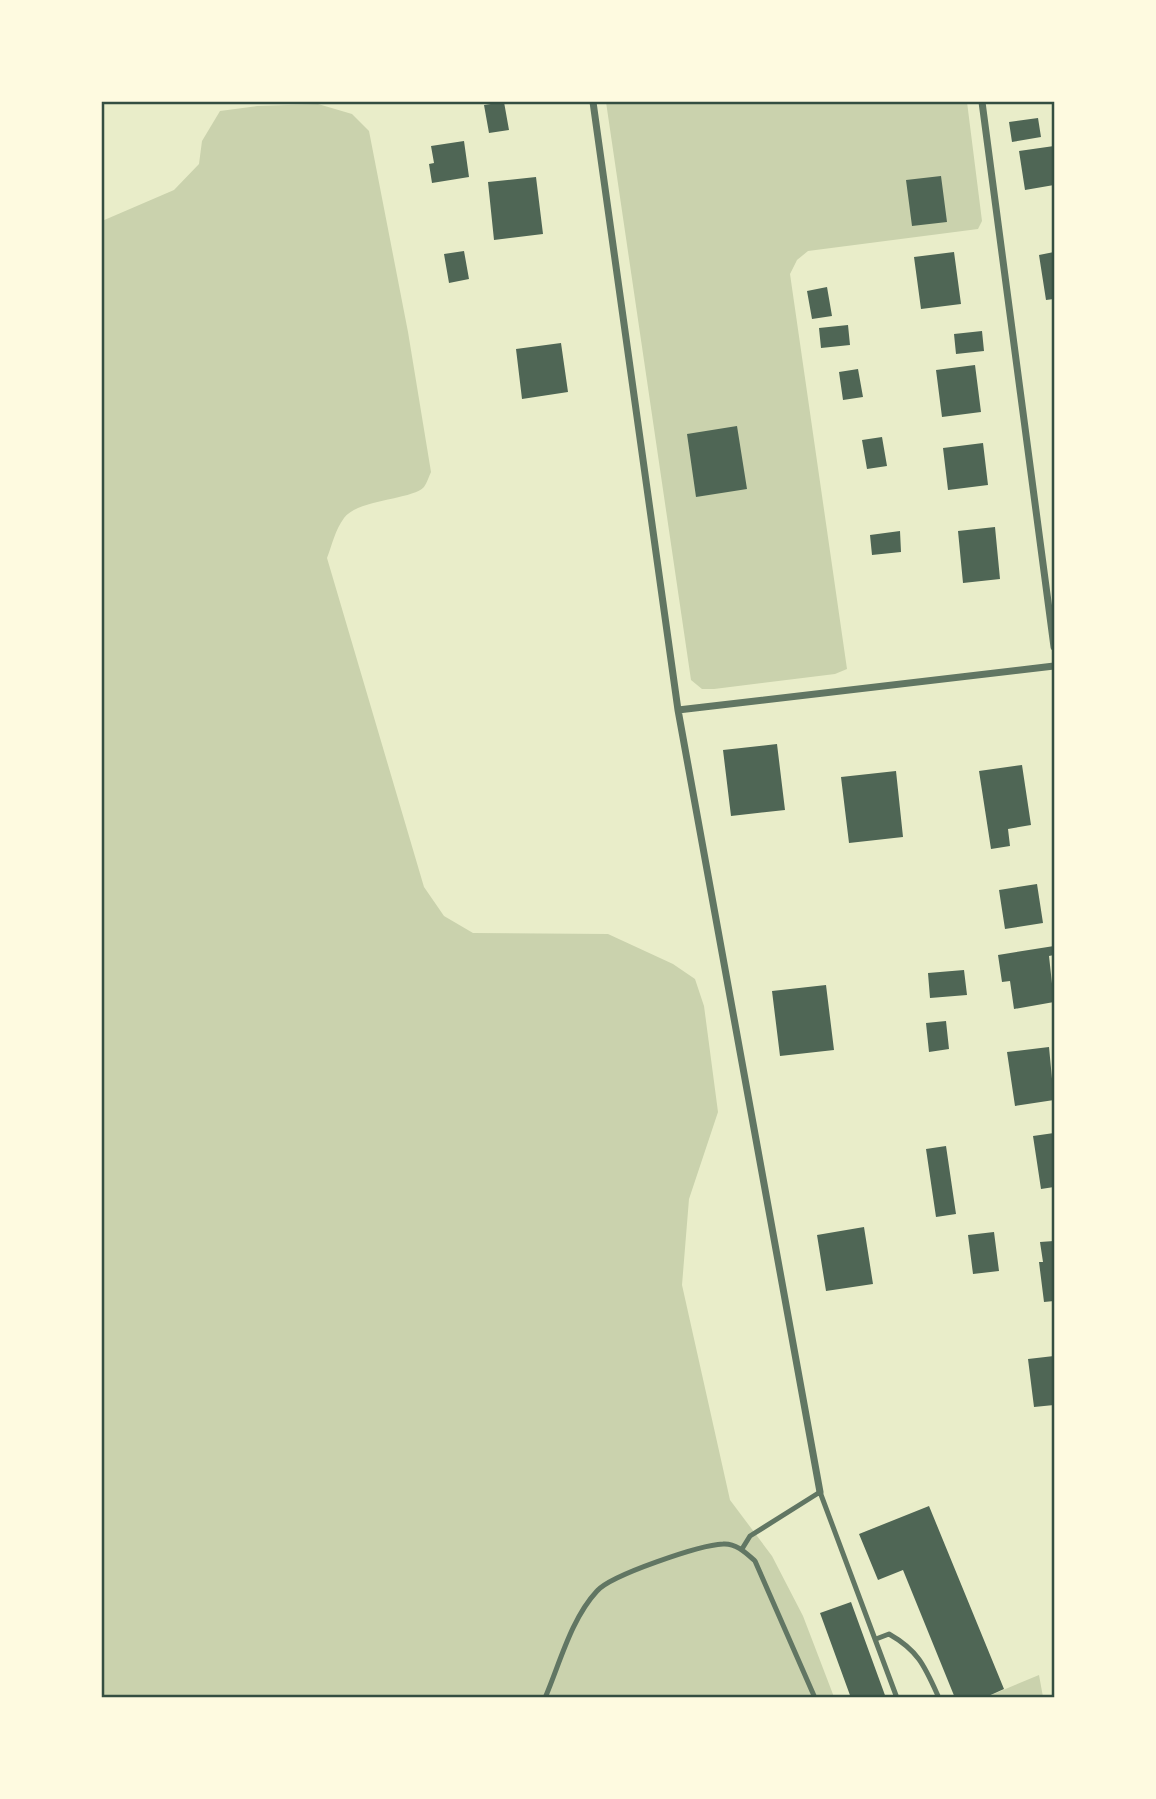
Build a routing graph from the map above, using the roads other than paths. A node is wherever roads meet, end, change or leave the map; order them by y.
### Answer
1 (593, 102) edge
2 (982, 102) edge
3 (1055, 648) edge
4 (1055, 666) edge
5 (678, 710) junction
6 (820, 1492) junction
7 (742, 1549) junction
8 (876, 1639) junction
9 (545, 1698) edge
10 (815, 1698) edge
11 (897, 1698) edge
12 (939, 1698) edge

1 - 5 street
2 - 3 street
4 - 5 street
5 - 6 street
6 - 7 lane
6 - 8 lane
7 - 9 lane
7 - 10 lane
8 - 11 lane
8 - 12 lane

